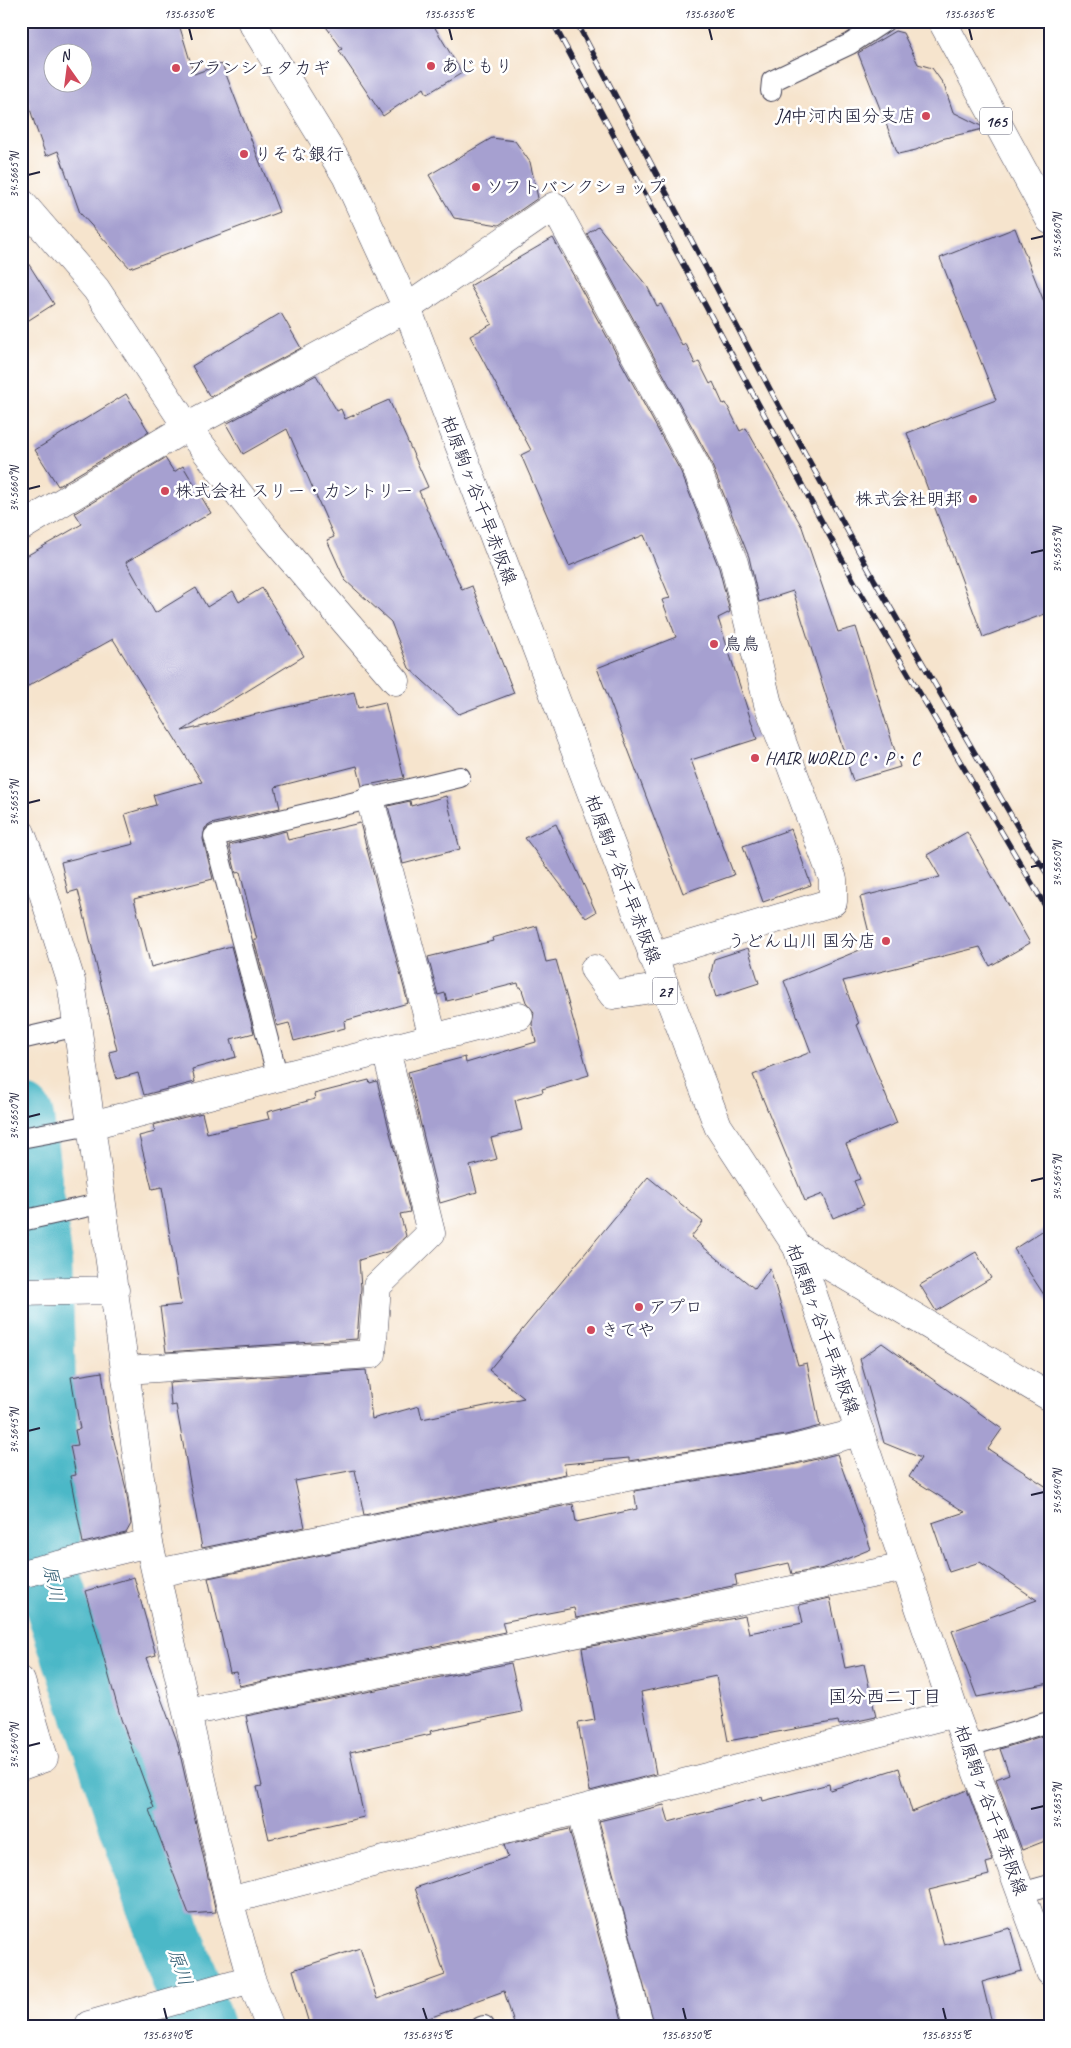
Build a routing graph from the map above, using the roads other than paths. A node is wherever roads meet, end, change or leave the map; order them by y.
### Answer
1 (251, 21) edge
2 (885, 21) edge
3 (942, 21) edge
4 (771, 91) dead end
5 (21, 202) edge
6 (1050, 220) edge
7 (407, 308) junction
8 (187, 427) junction
9 (21, 527) edge
10 (396, 681) dead end
11 (460, 777) dead end
12 (370, 799) junction
13 (21, 833) edge
14 (30, 883) edge
15 (652, 956) junction
16 (594, 969) dead end
17 (664, 987) junction
18 (519, 1016) dead end
19 (77, 1026) junction
20 (434, 1038) junction
21 (21, 1039) edge
22 (386, 1050) junction
23 (278, 1078) junction
24 (83, 1127) junction
25 (21, 1138) edge
26 (94, 1205) junction
27 (21, 1221) edge
28 (796, 1247) junction
29 (115, 1290) junction
30 (21, 1292) edge
31 (126, 1370) junction
32 (1050, 1396) edge
33 (860, 1432) junction
34 (150, 1543) junction
35 (906, 1567) junction
36 (157, 1573) junction
37 (21, 1574) edge
38 (21, 1681) edge
39 (188, 1712) junction
40 (955, 1713) junction
41 (1050, 1728) edge
42 (967, 1747) junction
43 (21, 1766) edge
44 (580, 1810) junction
45 (1050, 1885) edge
46 (1021, 1893) junction
47 (228, 1900) junction
48 (1050, 1972) edge
49 (251, 1979) junction
50 (84, 2026) edge
51 (270, 2027) edge
52 (640, 2027) edge

1 - 7 main road, 柏原駒ヶ谷千早赤阪線 / 27
2 - 4 lane
3 - 6 main road, 165
5 - 8 main road
7 - 8 main road
7 - 15 main road, 柏原駒ヶ谷千早赤阪線 / 27
7 - 15 main road
8 - 9 main road
8 - 10 main road
11 - 12 lane
12 - 20 main road
12 - 23 lane
13 - 14 main road
14 - 19 main road
15 - 17 main road, 柏原駒ヶ谷千早赤阪線 / 27
16 - 17 main road
17 - 28 main road, 柏原駒ヶ谷千早赤阪線 / 27
18 - 20 main road
19 - 21 lane
19 - 24 main road
20 - 22 main road
22 - 23 main road
22 - 31 main road
23 - 24 main road
24 - 25 lane
24 - 26 main road
26 - 27 lane
26 - 29 main road
28 - 32 main road
28 - 33 main road, 柏原駒ヶ谷千早赤阪線 / 27
29 - 30 main road
29 - 31 main road
31 - 34 main road
33 - 35 main road, 柏原駒ヶ谷千早赤阪線 / 27
33 - 36 main road
34 - 36 main road
34 - 37 main road
35 - 39 main road
35 - 40 main road, 柏原駒ヶ谷千早赤阪線 / 27
36 - 39 main road
38 - 43 main road
39 - 47 main road
40 - 42 main road, 柏原駒ヶ谷千早赤阪線 / 27
40 - 44 main road
41 - 42 lane
42 - 46 main road, 柏原駒ヶ谷千早赤阪線 / 27
44 - 47 main road
44 - 52 main road
45 - 46 lane
46 - 48 main road, 柏原駒ヶ谷千早赤阪線 / 27
47 - 49 main road
49 - 50 main road
49 - 51 main road

